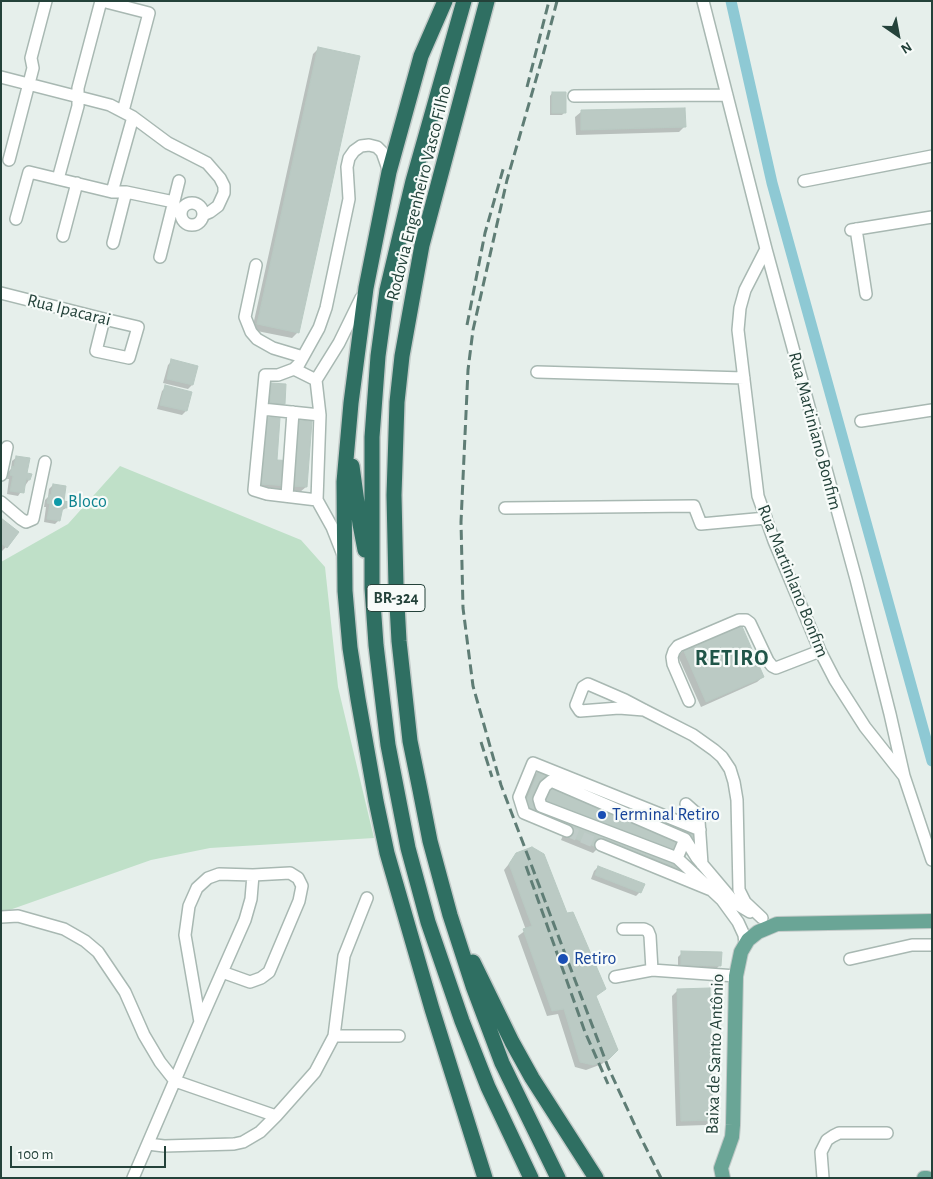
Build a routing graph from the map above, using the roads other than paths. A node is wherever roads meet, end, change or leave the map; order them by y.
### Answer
1 (46, 1) edge
2 (102, 1) edge
3 (445, 1) edge
4 (464, 1) edge
5 (487, 1) edge
6 (703, 1) edge
7 (1, 77) edge
8 (28, 84) junction
9 (727, 95) junction
10 (78, 96) junction
11 (574, 96) dead end
12 (128, 114) junction
13 (932, 156) edge
14 (9, 160) dead end
15 (389, 172) junction
16 (58, 180) junction
17 (179, 181) dead end
18 (804, 181) dead end
19 (77, 183) junction
20 (112, 192) junction
21 (126, 192) junction
22 (174, 202) junction
23 (203, 214) dead end
24 (932, 217) edge
25 (16, 219) dead end
26 (63, 236) dead end
27 (113, 242) dead end
28 (766, 249) junction
29 (160, 257) dead end
30 (256, 265) dead end
31 (366, 288) junction
32 (1, 293) edge
33 (866, 294) dead end
34 (104, 319) junction
35 (303, 357) junction
36 (294, 369) junction
37 (537, 372) dead end
38 (744, 378) junction
39 (316, 380) junction
40 (262, 409) junction
41 (932, 410) edge
42 (292, 412) junction
43 (320, 415) junction
44 (861, 422) dead end
45 (348, 432) junction
46 (7, 447) dead end
47 (45, 462) dead end
48 (1, 475) edge
49 (287, 496) junction
50 (317, 500) junction
51 (1, 502) edge
52 (505, 508) dead end
53 (766, 518) junction
54 (345, 560) junction
55 (372, 588) junction
56 (820, 651) junction
57 (689, 701) dead end
58 (644, 710) junction
59 (904, 776) junction
60 (687, 824) junction
61 (700, 830) junction
62 (567, 832) tunnel mouth
63 (685, 839) junction
64 (601, 846) tunnel mouth
65 (677, 858) junction
66 (932, 860) edge
67 (702, 864) junction
68 (253, 875) junction
69 (738, 883) junction
70 (711, 890) junction
71 (725, 890) junction
72 (367, 898) dead end
73 (450, 915) junction
74 (1, 917) edge
75 (762, 918) junction
76 (932, 921) edge
77 (777, 924) junction
78 (623, 930) dead end
79 (745, 944) junction
80 (932, 945) edge
81 (850, 959) dead end
82 (652, 970) junction
83 (222, 972) junction
84 (736, 976) junction
85 (614, 977) dead end
86 (200, 1022) junction
87 (334, 1036) junction
88 (399, 1036) dead end
89 (175, 1081) junction
90 (276, 1116) junction
91 (887, 1133) dead end
92 (148, 1144) junction
93 (133, 1178) edge
94 (486, 1178) edge
95 (531, 1178) edge
96 (558, 1178) edge
97 (596, 1178) edge
98 (723, 1178) edge
99 (823, 1178) edge

1 - 8 street
2 - 10 street
2 - 12 street
3 - 15 highway
4 - 55 highway, Rodovia Engenheiro Vasco Filho / BR-324
5 - 73 highway, Rodovia Engenheiro Vasco Filho / BR-324
6 - 9 street, Rua Martiniano Bonfim
7 - 8 street
8 - 10 street
8 - 14 street
9 - 11 street
9 - 28 street, Rua Martiniano Bonfim
10 - 12 street
10 - 16 street
12 - 20 street
12 - 23 street
13 - 18 street
15 - 31 highway
15 - 35 street
16 - 19 street
16 - 25 street
17 - 22 street
19 - 20 street
19 - 26 street
20 - 21 street
21 - 22 street
21 - 27 street
22 - 29 street
24 - 33 street
28 - 38 street, Rua Martinlano Bonfim
28 - 59 street, Rua Martiniano Bonfim
30 - 35 street
31 - 39 street
31 - 45 highway
32 - 34 street, Rua Ipacarai
34 - 34 street, Rua Ipacarai
35 - 36 street
36 - 39 street
36 - 40 street
37 - 38 street
38 - 53 street, Rua Martinlano Bonfim
39 - 43 street
40 - 42 street
40 - 49 street
41 - 44 street
42 - 43 street
42 - 49 street
43 - 50 street
45 - 54 highway
45 - 55 highway
46 - 48 street
47 - 51 street
49 - 50 street
50 - 54 street
52 - 53 street
53 - 56 street, Rua Martinlano Bonfim
54 - 94 highway
55 - 95 highway, Rodovia Engenheiro Vasco Filho / BR-324
56 - 57 street
56 - 59 street, Rua Martinlano Bonfim
58 - 58 street
58 - 69 street
59 - 66 street, Rua Martiniano Bonfim
60 - 61 street
60 - 61 street
60 - 62 street
61 - 67 street
63 - 65 street
63 - 65 street
63 - 67 street
64 - 70 street
65 - 70 street
67 - 71 street
68 - 83 street
68 - 83 street
68 - 86 street
69 - 71 street
69 - 75 street
70 - 79 street
71 - 75 street
72 - 87 street
73 - 96 highway, Rodovia Engenheiro Vasco Filho / BR-324
73 - 97 highway
74 - 89 street
75 - 77 street
76 - 77 main road
77 - 79 main road
78 - 82 street
79 - 84 main road, Baixa de Santo Antônio
80 - 81 street
82 - 84 street
82 - 85 street
83 - 86 street
84 - 98 main road, Baixa de Santo Antônio
86 - 89 street
87 - 88 street
87 - 90 street
89 - 90 street
89 - 92 street
90 - 92 street
91 - 99 street
92 - 93 street

